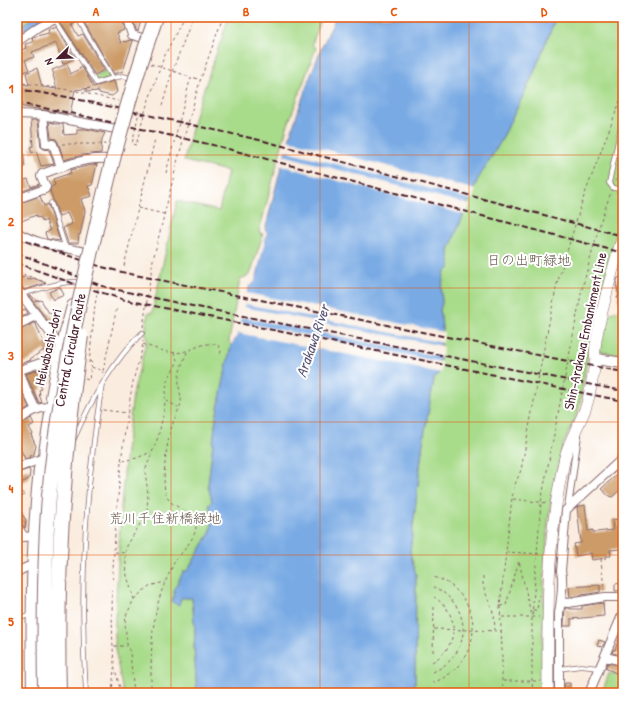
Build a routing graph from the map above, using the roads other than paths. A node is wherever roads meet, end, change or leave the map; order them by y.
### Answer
1 (77, 17) edge
2 (126, 17) edge
3 (151, 17) edge
4 (156, 17) edge
5 (160, 17) edge
6 (164, 17) edge
7 (55, 18) edge
8 (143, 38) junction
9 (17, 42) edge
10 (113, 78) junction
11 (131, 78) junction
12 (17, 114) edge
13 (43, 115) junction
14 (623, 117) edge
15 (116, 129) junction
16 (108, 159) junction
17 (61, 167) junction
18 (623, 185) edge
19 (17, 199) edge
20 (51, 203) dead end
21 (17, 232) edge
22 (623, 236) edge
23 (65, 248) junction
24 (86, 252) junction
25 (79, 282) junction
26 (19, 294) edge
27 (37, 315) junction
28 (18, 326) edge
29 (82, 330) junction
30 (142, 333) road end
31 (63, 344) junction
32 (59, 359) junction
33 (596, 359) junction
34 (623, 363) edge
35 (18, 371) edge
36 (102, 384) junction
37 (50, 406) junction
38 (36, 410) junction
39 (17, 421) edge
40 (575, 431) junction
41 (623, 458) edge
42 (41, 459) junction
43 (18, 465) edge
44 (60, 470) junction
45 (568, 507) junction
46 (17, 526) edge
47 (34, 536) junction
48 (33, 567) junction
49 (17, 572) edge
50 (623, 597) edge
51 (561, 602) junction
52 (623, 613) edge
53 (17, 616) edge
54 (32, 616) junction
55 (605, 657) junction
56 (623, 661) edge
57 (600, 668) junction
58 (559, 669) junction
59 (51, 692) edge
60 (33, 693) edge
61 (86, 693) edge
62 (548, 693) edge
63 (559, 693) edge
64 (589, 693) edge

1 - 10 lane
2 - 8 street
3 - 8 main road, Heiwabashi-dori
4 - 59 highway, Central Circular Route, bridge
5 - 44 main road, Heiwabashi-dori
6 - 29 highway, Central Circular Route
7 - 9 street
7 - 10 lane
8 - 11 main road, Heiwabashi-dori
10 - 11 lane
11 - 15 main road, Heiwabashi-dori
12 - 13 street
13 - 15 street
13 - 17 street
14 - 18 lane
15 - 16 main road, Heiwabashi-dori
16 - 17 street
16 - 24 main road, Heiwabashi-dori
17 - 19 street
20 - 23 lane
21 - 23 street
22 - 33 main road, Shin-Arakawa Embankment Line
23 - 24 street
24 - 25 main road, Heiwabashi-dori
25 - 26 lane
25 - 31 main road, Heiwabashi-dori
26 - 27 street
27 - 28 street
27 - 31 street
29 - 59 highway, Central Circular Route, bridge
29 - 59 highway, bridge
30 - 36 lane
31 - 32 main road, Heiwabashi-dori
32 - 35 street
32 - 37 main road, Heiwabashi-dori
33 - 34 street
33 - 40 main road, Shin-Arakawa Embankment Line
35 - 38 street
36 - 44 lane
36 - 61 lane
37 - 38 street
37 - 42 main road, Heiwabashi-dori
38 - 39 street
40 - 45 street
40 - 62 main road, Shin-Arakawa Embankment Line
41 - 45 street
42 - 43 street
42 - 47 main road, Heiwabashi-dori
44 - 59 main road, Heiwabashi-dori
45 - 51 street
46 - 47 street
47 - 48 main road, Heiwabashi-dori
48 - 49 street
48 - 54 main road, Heiwabashi-dori
50 - 51 street
51 - 58 street
52 - 55 street
53 - 54 lane
54 - 60 main road, Heiwabashi-dori
55 - 56 street
55 - 57 street
57 - 58 lane
57 - 64 street
58 - 63 street

